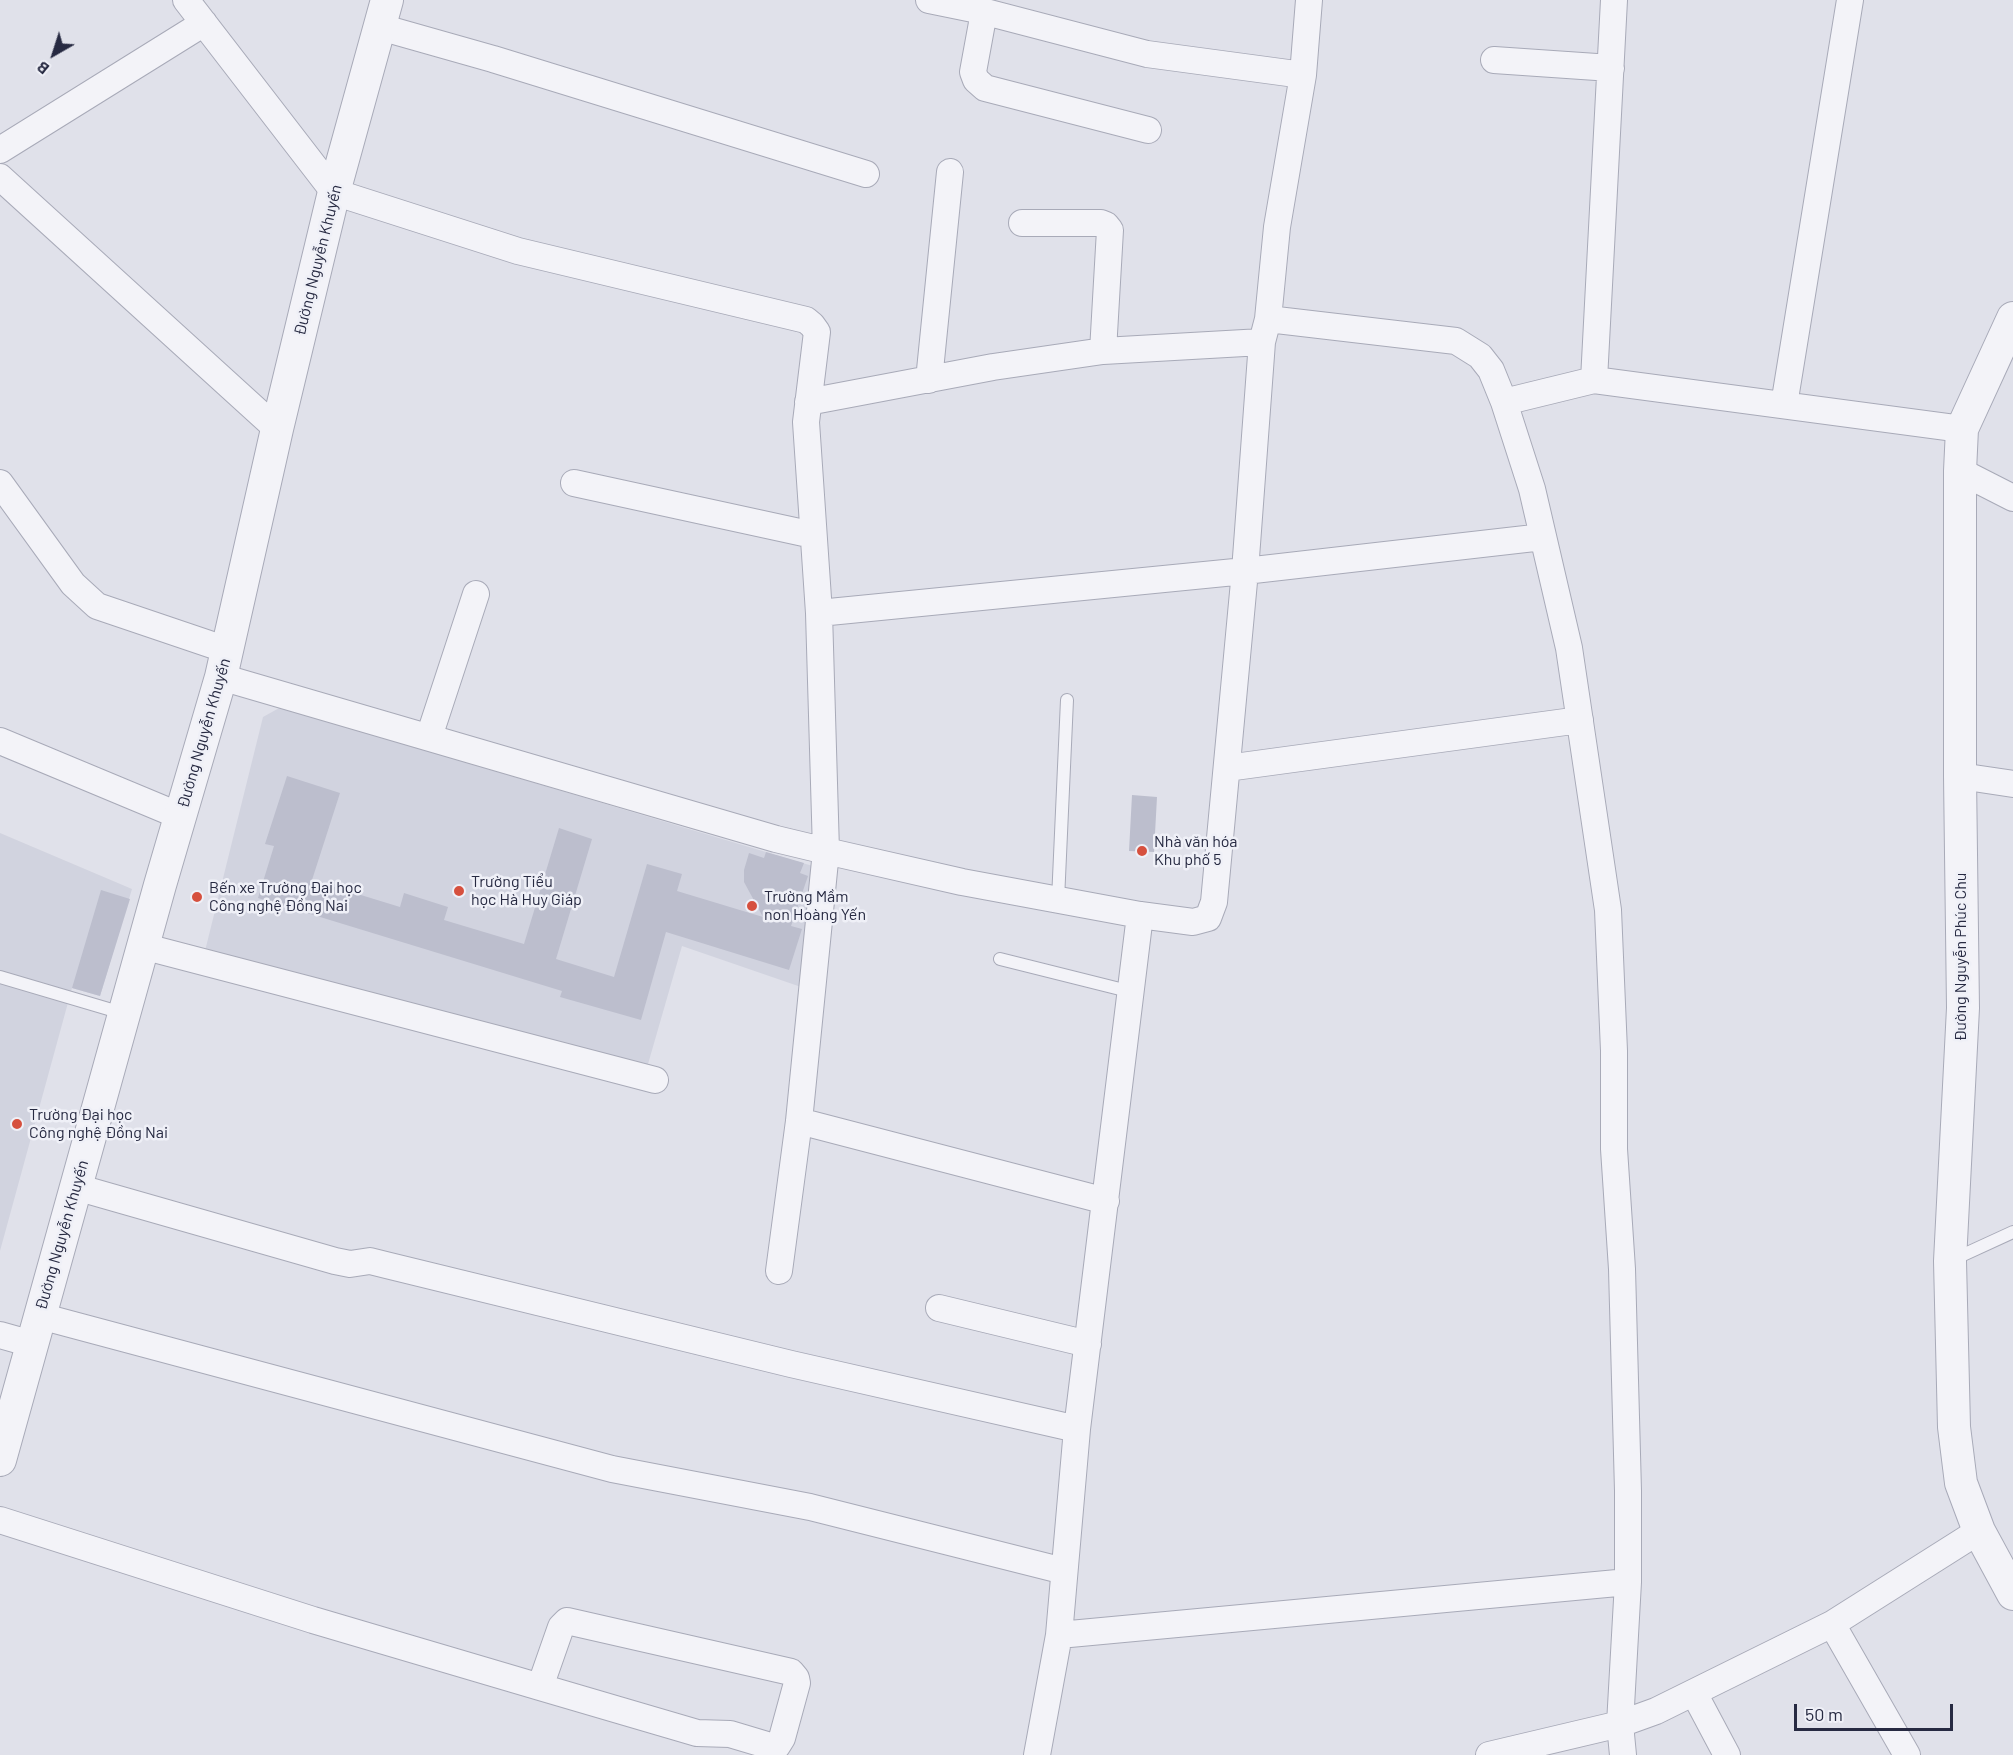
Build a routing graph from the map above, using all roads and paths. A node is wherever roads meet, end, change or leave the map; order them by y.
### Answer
1 (186, 0) edge
2 (929, 0) edge
3 (1310, 0) edge
4 (1614, 0) edge
5 (1850, 0) edge
6 (984, 12) junction
7 (384, 14) edge
8 (204, 22) junction
9 (1494, 60) dead end
10 (1611, 68) junction
11 (1303, 75) junction
12 (1148, 130) dead end
13 (0, 150) edge
14 (950, 172) dead end
15 (866, 174) dead end
16 (0, 177) edge
17 (334, 192) junction
18 (1022, 223) dead end
19 (2012, 324) edge
20 (1265, 330) junction
21 (1102, 351) junction
22 (929, 380) junction
23 (1594, 380) junction
24 (808, 402) junction
25 (1504, 402) junction
26 (1784, 405) junction
27 (277, 429) junction
28 (1962, 429) junction
29 (1960, 471) junction
30 (0, 483) edge
31 (573, 483) dead end
32 (2013, 498) edge
33 (813, 535) junction
34 (1543, 537) junction
35 (1245, 571) junction
36 (476, 594) dead end
37 (819, 613) junction
38 (224, 664) junction
39 (1066, 700) dead end
40 (1580, 720) junction
41 (429, 737) junction
42 (0, 741) edge
43 (1227, 768) junction
44 (1960, 776) junction
45 (2013, 784) edge
46 (180, 816) junction
47 (826, 852) junction
48 (1058, 900) junction
49 (1140, 915) junction
50 (142, 946) junction
51 (1000, 959) dead end
52 (0, 977) edge
53 (1132, 992) junction
54 (124, 1014) junction
55 (655, 1080) dead end
56 (799, 1120) junction
57 (76, 1187) junction
58 (1106, 1201) junction
59 (2013, 1232) edge
60 (1950, 1261) junction
61 (779, 1271) dead end
62 (939, 1308) dead end
63 (36, 1330) junction
64 (0, 1335) edge
65 (1088, 1344) junction
66 (1077, 1430) junction
67 (0, 1460) edge
68 (0, 1520) edge
69 (1979, 1531) junction
70 (1065, 1571) junction
71 (1628, 1582) junction
72 (2013, 1594) edge
73 (1832, 1624) junction
74 (1059, 1635) junction
75 (540, 1688) junction
76 (1694, 1692) junction
77 (1620, 1724) junction
78 (1037, 1755) edge
79 (1489, 1755) edge
80 (1623, 1755) edge
81 (1727, 1755) edge
82 (1906, 1755) edge

1 - 8 street
2 - 6 street
3 - 11 street
4 - 10 street
5 - 26 street
6 - 11 street
6 - 12 street
7 - 15 street
7 - 17 street, Đường Nguyễn Khuyến
8 - 13 street
8 - 17 street
9 - 10 street
10 - 23 street
11 - 20 street
14 - 22 street
16 - 27 street
17 - 24 street
17 - 27 street, Đường Nguyễn Khuyến
18 - 21 street
19 - 28 street, Đường Nguyễn Phúc Chu
20 - 21 street
20 - 25 street
20 - 35 street
21 - 22 street
22 - 24 street
23 - 25 street
23 - 26 street
24 - 33 street
25 - 34 street
26 - 28 street
27 - 38 street, Đường Nguyễn Khuyến
28 - 29 street, Đường Nguyễn Phúc Chu
29 - 32 street
29 - 44 street, Đường Nguyễn Phúc Chu
30 - 38 street
31 - 33 street
33 - 37 street
34 - 35 street
34 - 40 street
35 - 37 street
35 - 43 street
36 - 41 street
37 - 47 street
38 - 41 street
38 - 46 street, Đường Nguyễn Khuyến
39 - 48 lane
40 - 43 street
40 - 71 street
41 - 47 street
42 - 46 street
43 - 49 street
44 - 45 street
44 - 60 street, Đường Nguyễn Phúc Chu
46 - 50 street, Đường Nguyễn Khuyến
47 - 48 street
47 - 56 street
48 - 49 street
49 - 53 street
50 - 54 street, Đường Nguyễn Khuyến
50 - 55 street
51 - 53 lane
52 - 54 lane
53 - 58 street
54 - 57 street, Đường Nguyễn Khuyến
56 - 58 street
56 - 61 street
57 - 63 street, Đường Nguyễn Khuyến
57 - 66 street
58 - 65 street
59 - 60 lane
60 - 69 street, Đường Nguyễn Phúc Chu
62 - 65 street
63 - 64 street
63 - 67 street, Đường Nguyễn Khuyến
63 - 70 street
65 - 66 street
66 - 70 street
68 - 75 street
69 - 72 street, Đường Nguyễn Phúc Chu
69 - 73 street
70 - 74 street
71 - 74 street
71 - 77 street
73 - 76 street
73 - 82 street
74 - 78 street
75 - 75 street
76 - 77 street
76 - 81 street
77 - 79 street
77 - 80 street

